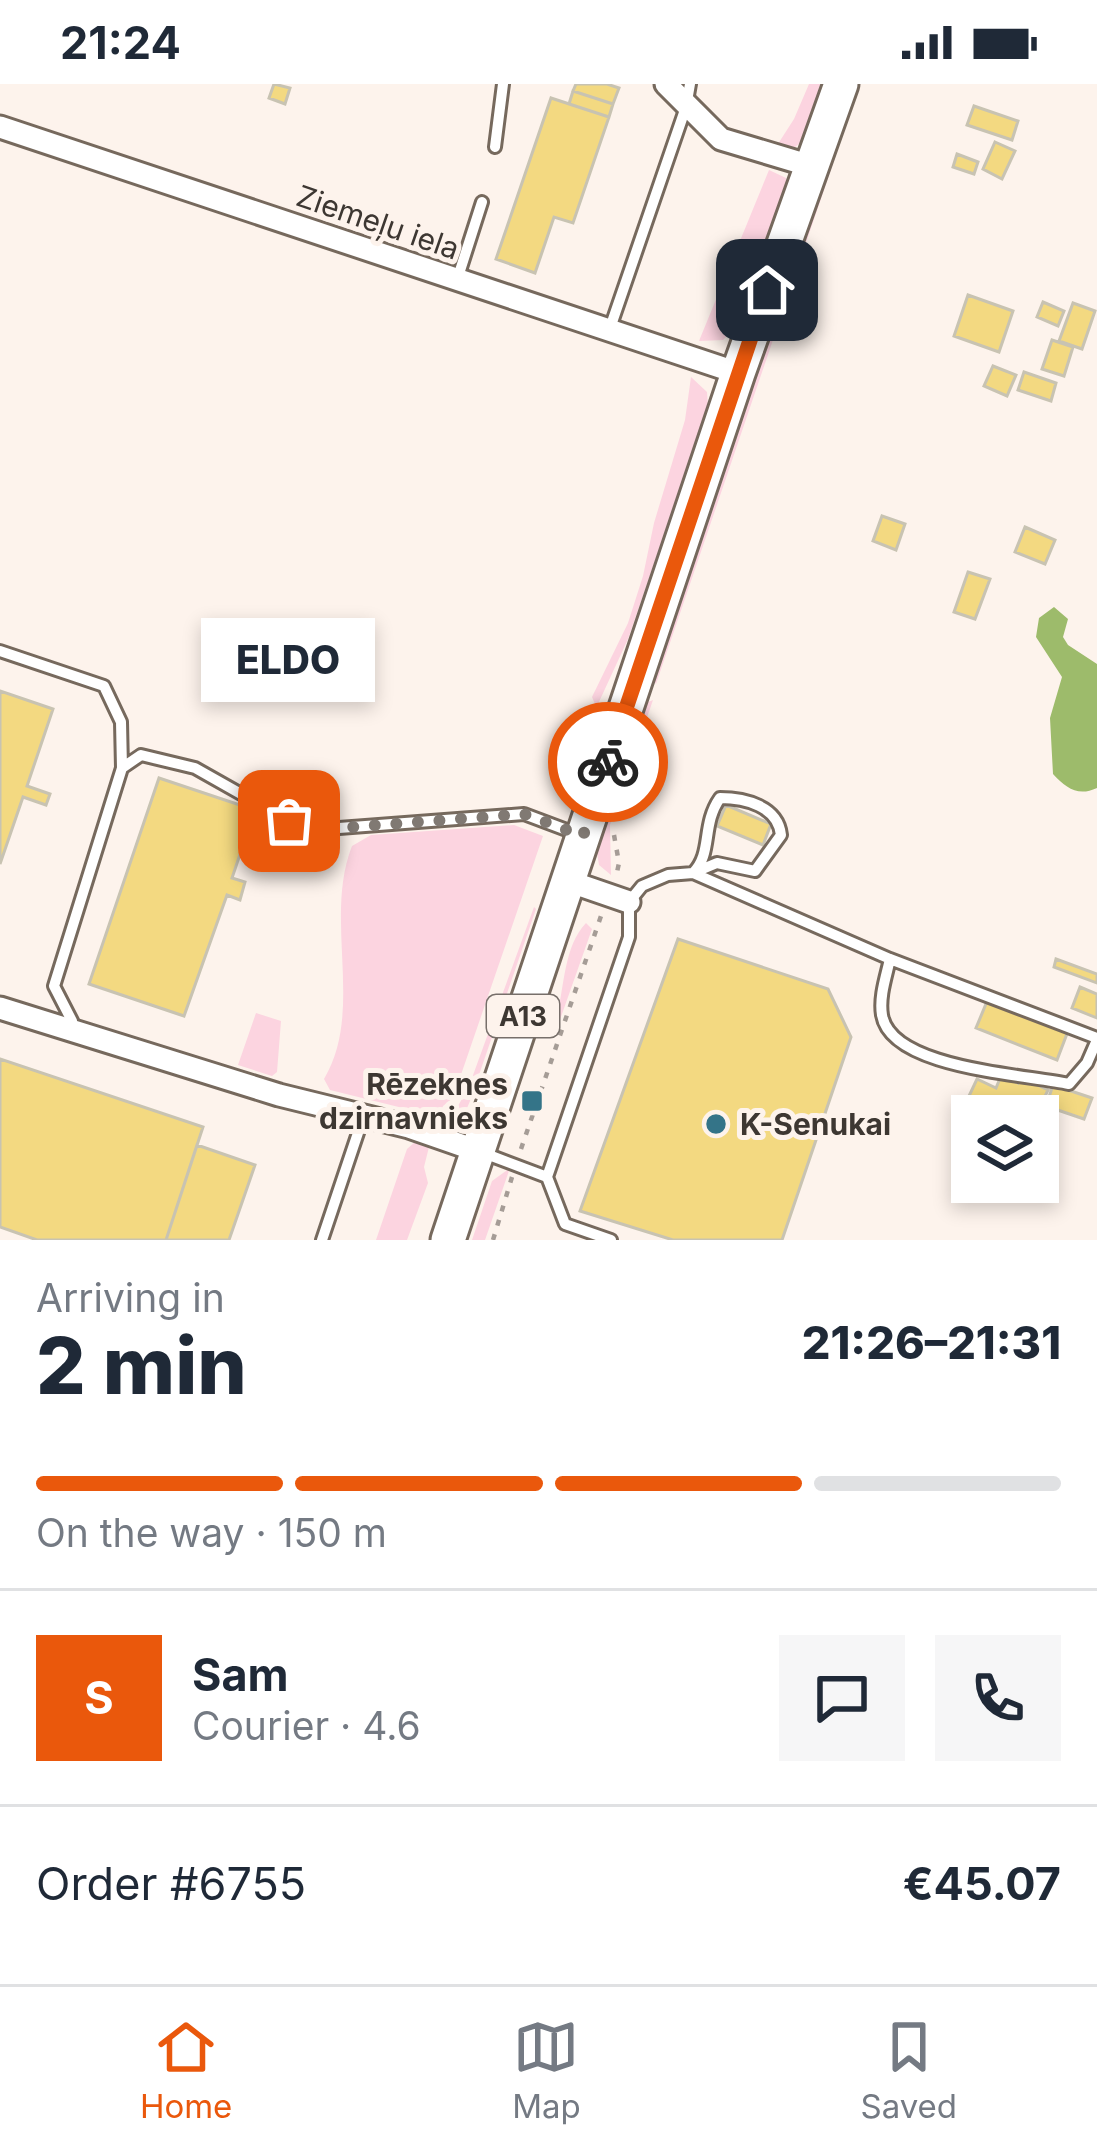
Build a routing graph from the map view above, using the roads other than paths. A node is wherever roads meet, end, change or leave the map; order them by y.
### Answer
1 (503, 84) edge
2 (666, 84) edge
3 (690, 84) edge
4 (841, 84) edge
5 (686, 107) junction
6 (0, 127) edge
7 (495, 147) dead end
8 (811, 166) junction
9 (482, 202) dead end
10 (457, 280) junction
11 (609, 332) junction
12 (738, 374) junction
13 (0, 651) edge
14 (122, 768) junction
15 (583, 836) junction
16 (693, 873) junction
17 (568, 881) junction
18 (619, 898) junction
19 (890, 959) junction
20 (0, 1008) edge
21 (70, 1028) junction
22 (1097, 1039) edge
23 (364, 1115) junction
24 (478, 1150) junction
25 (547, 1177) junction
26 (322, 1240) edge
27 (448, 1240) edge
28 (611, 1240) edge

1 - 7 lane
2 - 5 street
3 - 5 lane
4 - 8 main road, A13
5 - 8 street
5 - 11 lane
6 - 10 street, Ziemeļu iela
8 - 12 main road, A13
9 - 10 lane
10 - 11 street, Ziemeļu iela
11 - 12 street, Ziemeļu iela
12 - 15 main road, A13
13 - 14 lane
14 - 15 lane
14 - 21 lane
15 - 17 main road, A13
16 - 16 lane
16 - 18 lane
16 - 19 lane
17 - 18 street
17 - 24 main road, A13
18 - 25 lane
19 - 22 lane
19 - 22 lane
20 - 21 street
21 - 23 street
23 - 24 street
23 - 26 lane
24 - 25 lane
24 - 27 main road, A13
25 - 28 lane

